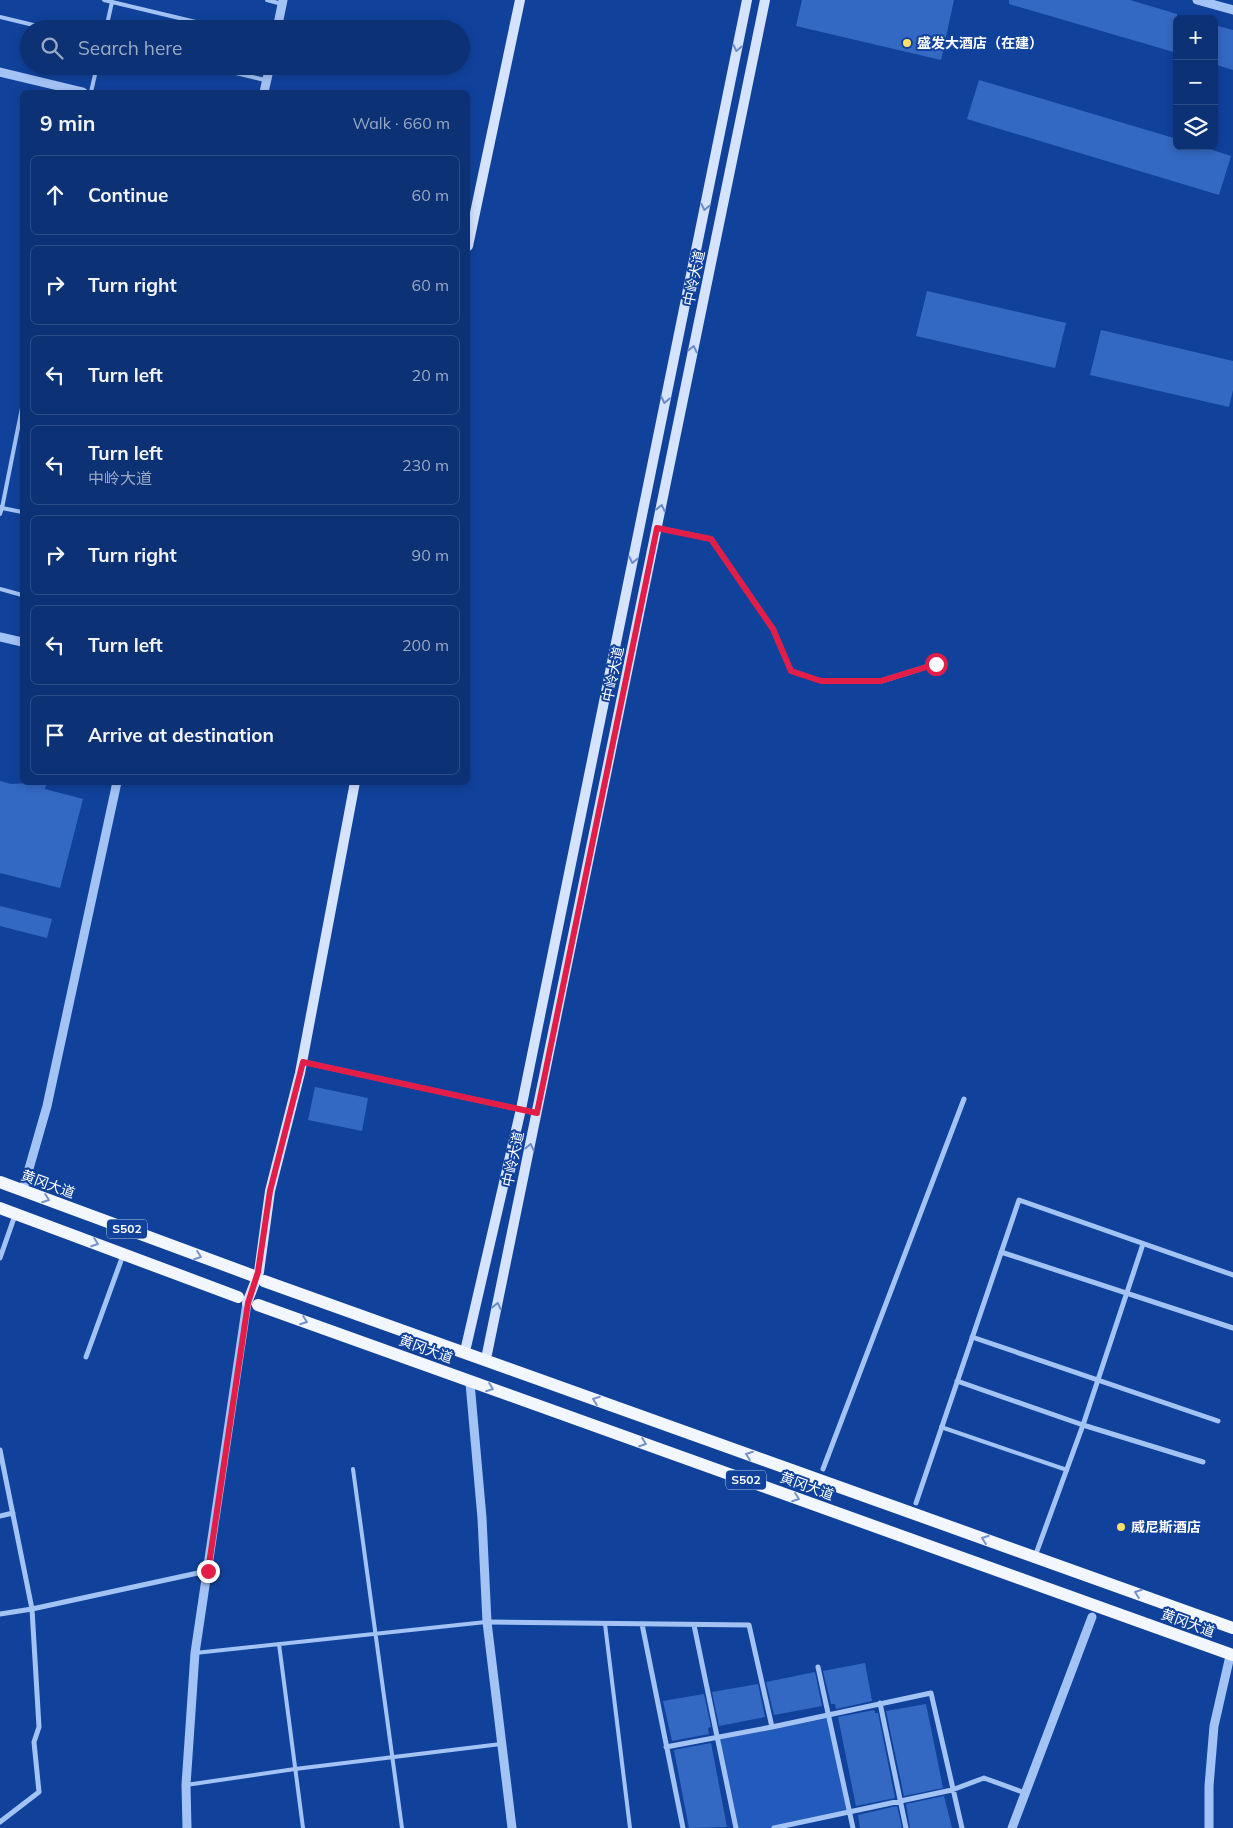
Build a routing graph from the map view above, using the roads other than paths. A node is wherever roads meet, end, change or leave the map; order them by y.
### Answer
1 (104, 0) edge
2 (267, 0) edge
3 (520, 0) edge
4 (747, 0) edge
5 (765, 0) edge
6 (1197, 0) edge
7 (112, 1) edge
8 (283, 2) edge
9 (1233, 10) edge
10 (0, 17) edge
11 (108, 20) edge
12 (189, 20) edge
13 (279, 20) edge
14 (20, 22) edge
15 (0, 72) edge
16 (95, 75) edge
17 (243, 75) edge
18 (268, 75) edge
19 (267, 81) junction
20 (75, 90) edge
21 (91, 90) edge
22 (265, 90) edge
23 (470, 237) edge
24 (20, 418) edge
25 (1, 508) edge
26 (20, 512) edge
27 (0, 514) edge
28 (657, 528) junction
29 (0, 589) edge
30 (20, 594) edge
31 (0, 637) edge
32 (20, 642) edge
33 (936, 664) dead end
34 (116, 785) edge
35 (353, 785) edge
36 (303, 1062) junction
37 (964, 1099) dead end
38 (521, 1109) junction
39 (537, 1113) junction
40 (0, 1182) edge
41 (24, 1186) dead end
42 (0, 1208) edge
43 (14, 1218) dead end
44 (1143, 1244) junction
45 (1001, 1252) junction
46 (0, 1258) edge
47 (122, 1258) dead end
48 (1233, 1275) edge
49 (1128, 1293) junction
50 (248, 1301) junction
51 (1233, 1328) edge
52 (972, 1337) junction
53 (466, 1347) dead end
54 (487, 1354) dead end
55 (86, 1356) dead end
56 (1098, 1380) junction
57 (957, 1381) junction
58 (470, 1383) dead end
59 (1218, 1422) dead end
60 (1083, 1426) junction
61 (941, 1428) junction
62 (0, 1450) edge
63 (1203, 1462) dead end
64 (353, 1469) dead end
65 (823, 1469) dead end
66 (1067, 1470) junction
67 (916, 1503) dead end
68 (13, 1513) junction
69 (0, 1516) edge
70 (1037, 1551) dead end
71 (208, 1571) junction
72 (32, 1609) junction
73 (0, 1614) edge
74 (1092, 1617) dead end
75 (487, 1622) junction
76 (605, 1624) junction
77 (642, 1624) junction
78 (694, 1625) junction
79 (1233, 1628) edge
80 (376, 1634) junction
81 (278, 1644) junction
82 (194, 1653) junction
83 (1232, 1656) edge
84 (818, 1667) dead end
85 (880, 1703) junction
86 (828, 1715) junction
87 (772, 1727) junction
88 (717, 1737) junction
89 (501, 1744) junction
90 (666, 1746) junction
91 (392, 1757) junction
92 (295, 1769) junction
93 (186, 1785) junction
94 (952, 1790) junction
95 (1025, 1793) junction
96 (900, 1802) junction
97 (850, 1812) junction
98 (0, 1822) edge
99 (794, 1826) edge
100 (186, 1828) edge
101 (303, 1828) edge
102 (402, 1828) edge
103 (512, 1828) edge
104 (630, 1828) edge
105 (683, 1828) edge
106 (736, 1828) edge
107 (774, 1828) edge
108 (853, 1828) edge
109 (906, 1828) edge
110 (962, 1828) edge
111 (1012, 1828) edge
112 (1210, 1828) edge

1 - 7 lane
2 - 8 lane
3 - 23 main road
4 -> 38 main road, 中岭大道
28 -> 5 main road, 中岭大道
6 - 9 street
7 - 11 lane
7 - 12 lane
8 - 13 street
10 - 14 lane
15 - 20 street
16 - 21 lane
17 - 19 lane
18 - 19 street
19 - 22 street
24 - 25 lane
25 - 26 lane
25 - 27 lane
28 - 33 street
28 - 39 main road, 中岭大道
29 - 30 lane
31 - 32 street
34 - 41 street
35 - 36 main road
36 - 38 street
36 - 50 main road
37 - 65 street
38 - 39 street
38 - 53 main road, 中岭大道
54 -> 39 main road, 中岭大道
40 - 79 main road, 黄冈大道 / S502
42 -> 50 main road, 黄冈大道 / S502
43 - 46 street
44 - 45 street
44 - 48 street
44 - 49 street
45 - 49 street
45 - 52 street
47 - 55 street
49 - 51 street
49 - 56 street
50 - 71 street
50 -> 83 main road, 黄冈大道 / S502
52 - 56 street
52 - 57 street
56 - 59 street
56 - 60 street
57 - 60 street
57 - 61 street
58 - 75 street
60 - 63 street
60 - 66 street
61 - 66 lane
61 - 67 street
62 - 68 street
64 - 80 lane
66 - 70 street
68 - 69 street
68 - 72 street
71 - 72 street
71 - 82 street
72 - 73 street
72 - 98 street
74 - 95 street
75 - 76 street
75 - 80 lane
75 - 89 street
76 - 77 street
76 - 104 lane
77 - 78 street
77 - 90 street
78 - 87 street
78 - 88 street
80 - 81 lane
80 - 91 lane
81 - 82 lane
81 - 92 lane
82 - 93 street
83 - 112 street
84 - 86 street
85 - 86 street
85 - 94 street
85 - 96 street
86 - 87 street
86 - 97 street
87 - 88 street
88 - 90 street
88 - 106 street
89 - 91 lane
89 - 103 street
90 - 105 street
91 - 92 lane
91 - 102 lane
92 - 93 lane
92 - 101 lane
93 - 100 street
94 - 95 street
94 - 96 street
94 - 110 street
95 - 111 street
96 - 97 street
96 - 109 street
97 - 99 street
97 - 108 street
99 - 107 street

